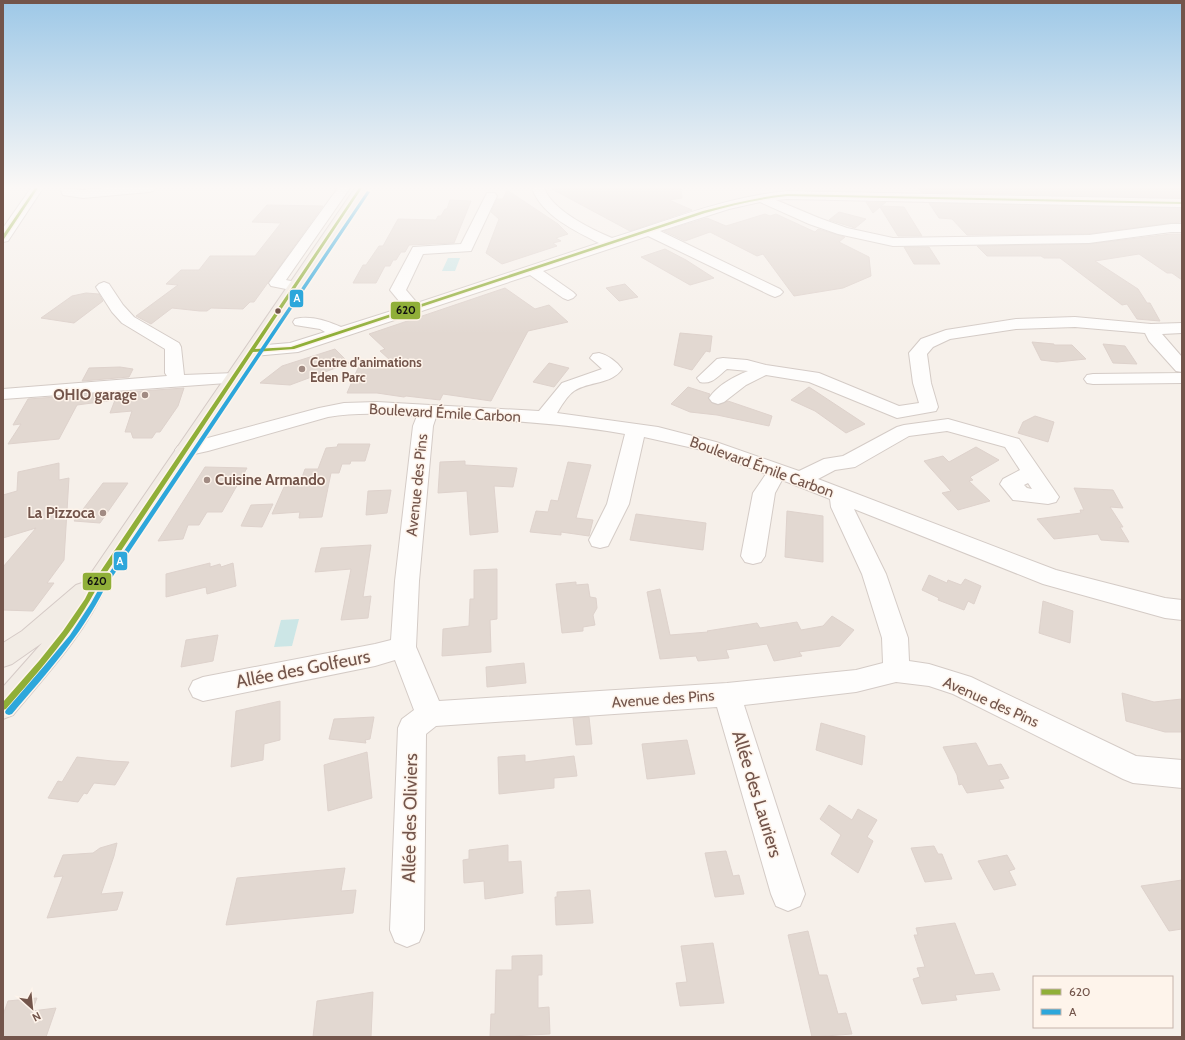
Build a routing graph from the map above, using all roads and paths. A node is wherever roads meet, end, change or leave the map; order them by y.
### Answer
1 (309, 237) edge
2 (328, 237) edge
3 (472, 237) edge
4 (599, 237) edge
5 (631, 237) edge
6 (660, 237) edge
7 (868, 237) edge
8 (1107, 237) edge
9 (610, 243) junction
10 (532, 270) junction
11 (296, 286) junction
12 (104, 287) dead end
13 (775, 292) dead end
14 (568, 295) dead end
15 (414, 309) junction
16 (301, 322) dead end
17 (1182, 328) edge
18 (1150, 329) junction
19 (340, 333) junction
20 (253, 351) junction
21 (598, 358) dead end
22 (1182, 367) edge
23 (765, 370) junction
24 (235, 378) junction
25 (706, 378) dead end
26 (1182, 378) edge
27 (1093, 379) dead end
28 (178, 381) junction
29 (3, 394) edge
30 (718, 398) dead end
31 (929, 407) junction
32 (428, 411) junction
33 (897, 412) junction
34 (544, 417) junction
35 (948, 425) junction
36 (636, 429) junction
37 (904, 431) junction
38 (185, 450) junction
39 (778, 471) junction
40 (1032, 472) dead end
41 (800, 480) junction
42 (840, 496) junction
43 (600, 540) dead end
44 (753, 556) dead end
45 (96, 583) junction
46 (1182, 610) edge
47 (402, 647) junction
48 (3, 656) edge
49 (896, 671) junction
50 (203, 689) dead end
51 (727, 695) junction
52 (3, 707) edge
53 (430, 714) junction
54 (1182, 774) edge
55 (788, 894) dead end
56 (407, 930) dead end

1 - 11 street
2 - 11 main road
3 - 15 street
4 - 9 street
5 - 9 street
6 - 13 street
7 - 8 street
9 - 10 street
10 - 14 street
10 - 15 street
11 - 20 main road
12 - 28 street
15 - 19 street
16 - 19 street
17 - 18 street
18 - 22 street
18 - 31 street
19 - 20 street
20 - 24 main road
21 - 34 street
23 - 25 street
23 - 30 street
23 - 33 street
24 - 28 street
24 - 38 main road
26 - 27 street
28 - 29 street
31 - 33 street
31 - 35 street
32 - 34 street, Boulevard Émile Carbon
32 - 38 street, Boulevard Émile Carbon
32 - 47 street, Avenue des Pins
33 - 37 street
34 - 36 street, Boulevard Émile Carbon
35 - 37 street
35 - 40 street
36 - 39 street, Boulevard Émile Carbon
36 - 43 street
37 - 41 street
38 - 45 main road
39 - 41 street, Boulevard Émile Carbon
39 - 44 street
41 - 42 street, Boulevard Émile Carbon
42 - 46 street, Boulevard Émile Carbon
42 - 49 street
45 - 48 main road
45 - 52 main road
47 - 50 street, Allée des Golfeurs
47 - 53 street, Avenue des Pins
49 - 51 street, Avenue des Pins
49 - 54 street, Avenue des Pins
51 - 53 street, Avenue des Pins
51 - 55 street, Allée des Lauriers
53 - 56 street, Allée des Oliviers

